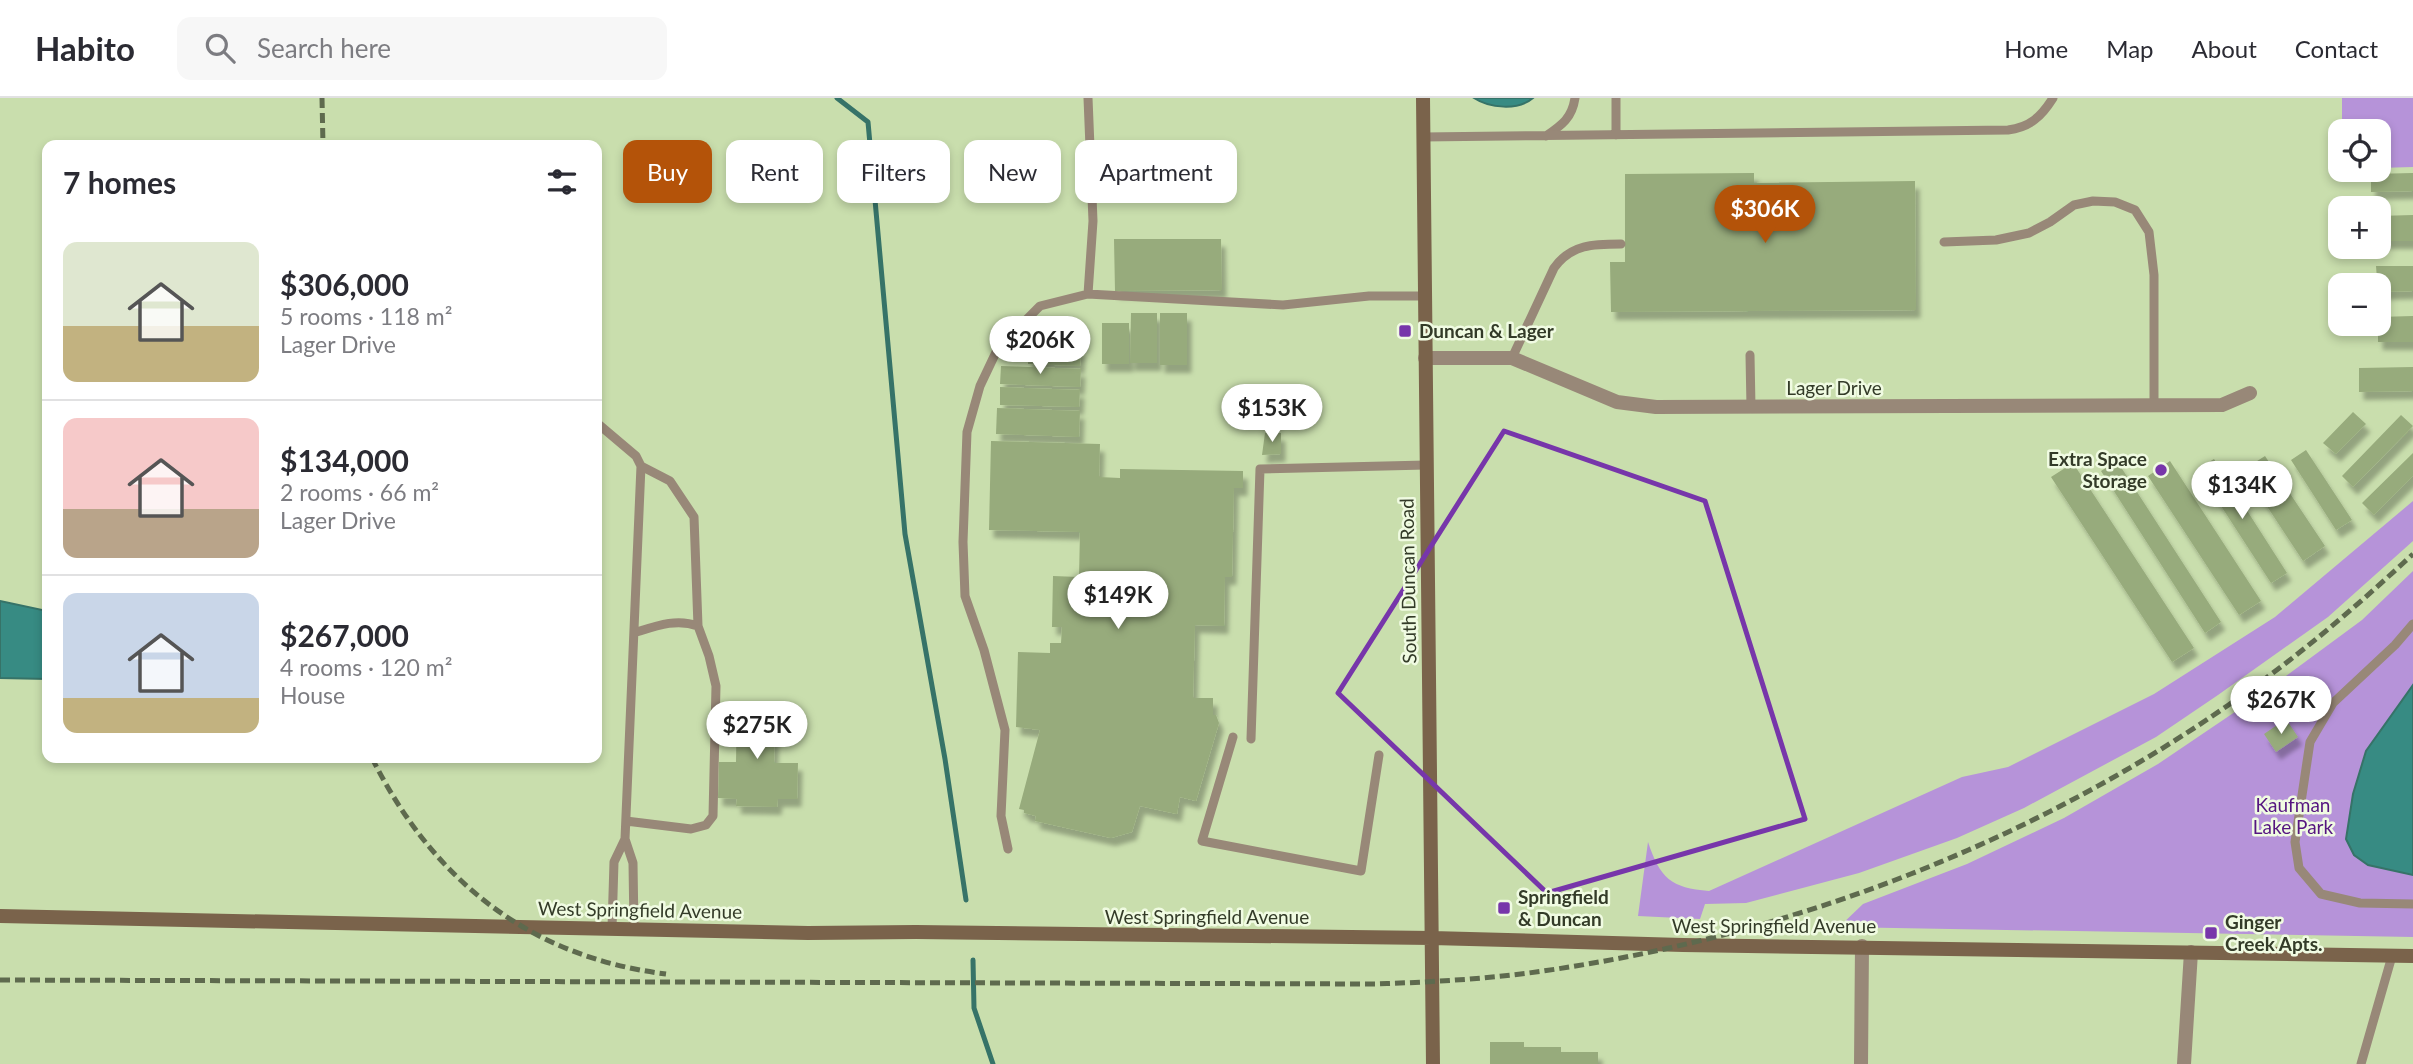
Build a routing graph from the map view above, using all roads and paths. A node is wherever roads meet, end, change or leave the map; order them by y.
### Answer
1 (1088, 98) edge
2 (1423, 98) edge
3 (1576, 98) edge
4 (1615, 98) edge
5 (2053, 98) edge
6 (1615, 135) junction
7 (1546, 136) junction
8 (1423, 138) junction
9 (1944, 242) dead end
10 (1621, 244) dead end
11 (1088, 294) junction
12 (1425, 296) junction
13 (1750, 355) dead end
14 (1425, 358) junction
15 (1512, 358) junction
16 (2250, 393) dead end
17 (2154, 405) junction
18 (1751, 407) junction
19 (602, 427) edge
20 (1426, 465) junction
21 (641, 466) junction
22 (2413, 624) edge
23 (698, 626) junction
24 (634, 633) junction
25 (1233, 737) dead end
26 (1251, 739) dead end
27 (1379, 755) dead end
28 (626, 821) junction
29 (625, 839) junction
30 (1008, 849) dead end
31 (2413, 904) edge
32 (0, 916) edge
33 (612, 928) junction
34 (634, 929) junction
35 (1432, 938) junction
36 (1862, 946) junction
37 (2191, 952) junction
38 (2392, 956) junction
39 (2413, 956) edge
40 (1433, 1064) edge
41 (1861, 1064) edge
42 (2184, 1064) edge
43 (2361, 1064) edge

1 - 11 lane
2 - 8 main road, South Duncan Road
3 - 7 lane
4 - 6 lane
5 - 6 lane
6 - 7 lane
7 - 8 lane
8 - 12 main road, South Duncan Road
9 - 17 lane
10 - 15 lane
11 - 12 lane
11 - 30 lane
12 - 14 main road, South Duncan Road
13 - 18 lane
14 - 15 street, Lager Drive
14 - 20 main road, South Duncan Road
15 - 18 street, Lager Drive
16 - 17 street, Lager Drive
17 - 18 street, Lager Drive
19 - 21 lane
20 - 26 lane
20 - 35 main road, South Duncan Road
21 - 23 lane
21 - 24 lane
22 - 31 lane
23 - 24 lane
23 - 28 lane
24 - 28 lane
25 - 27 lane
28 - 29 lane
29 - 33 lane
29 - 34 lane
32 - 33 main road, West Springfield Avenue
33 - 34 main road, West Springfield Avenue
34 - 35 main road, West Springfield Avenue
35 - 36 main road, West Springfield Avenue
35 - 40 main road, South Duncan Road
36 - 37 main road, West Springfield Avenue
36 - 41 street
37 - 38 main road, West Springfield Avenue
37 - 42 street
38 - 39 main road, West Springfield Avenue
38 - 43 lane

